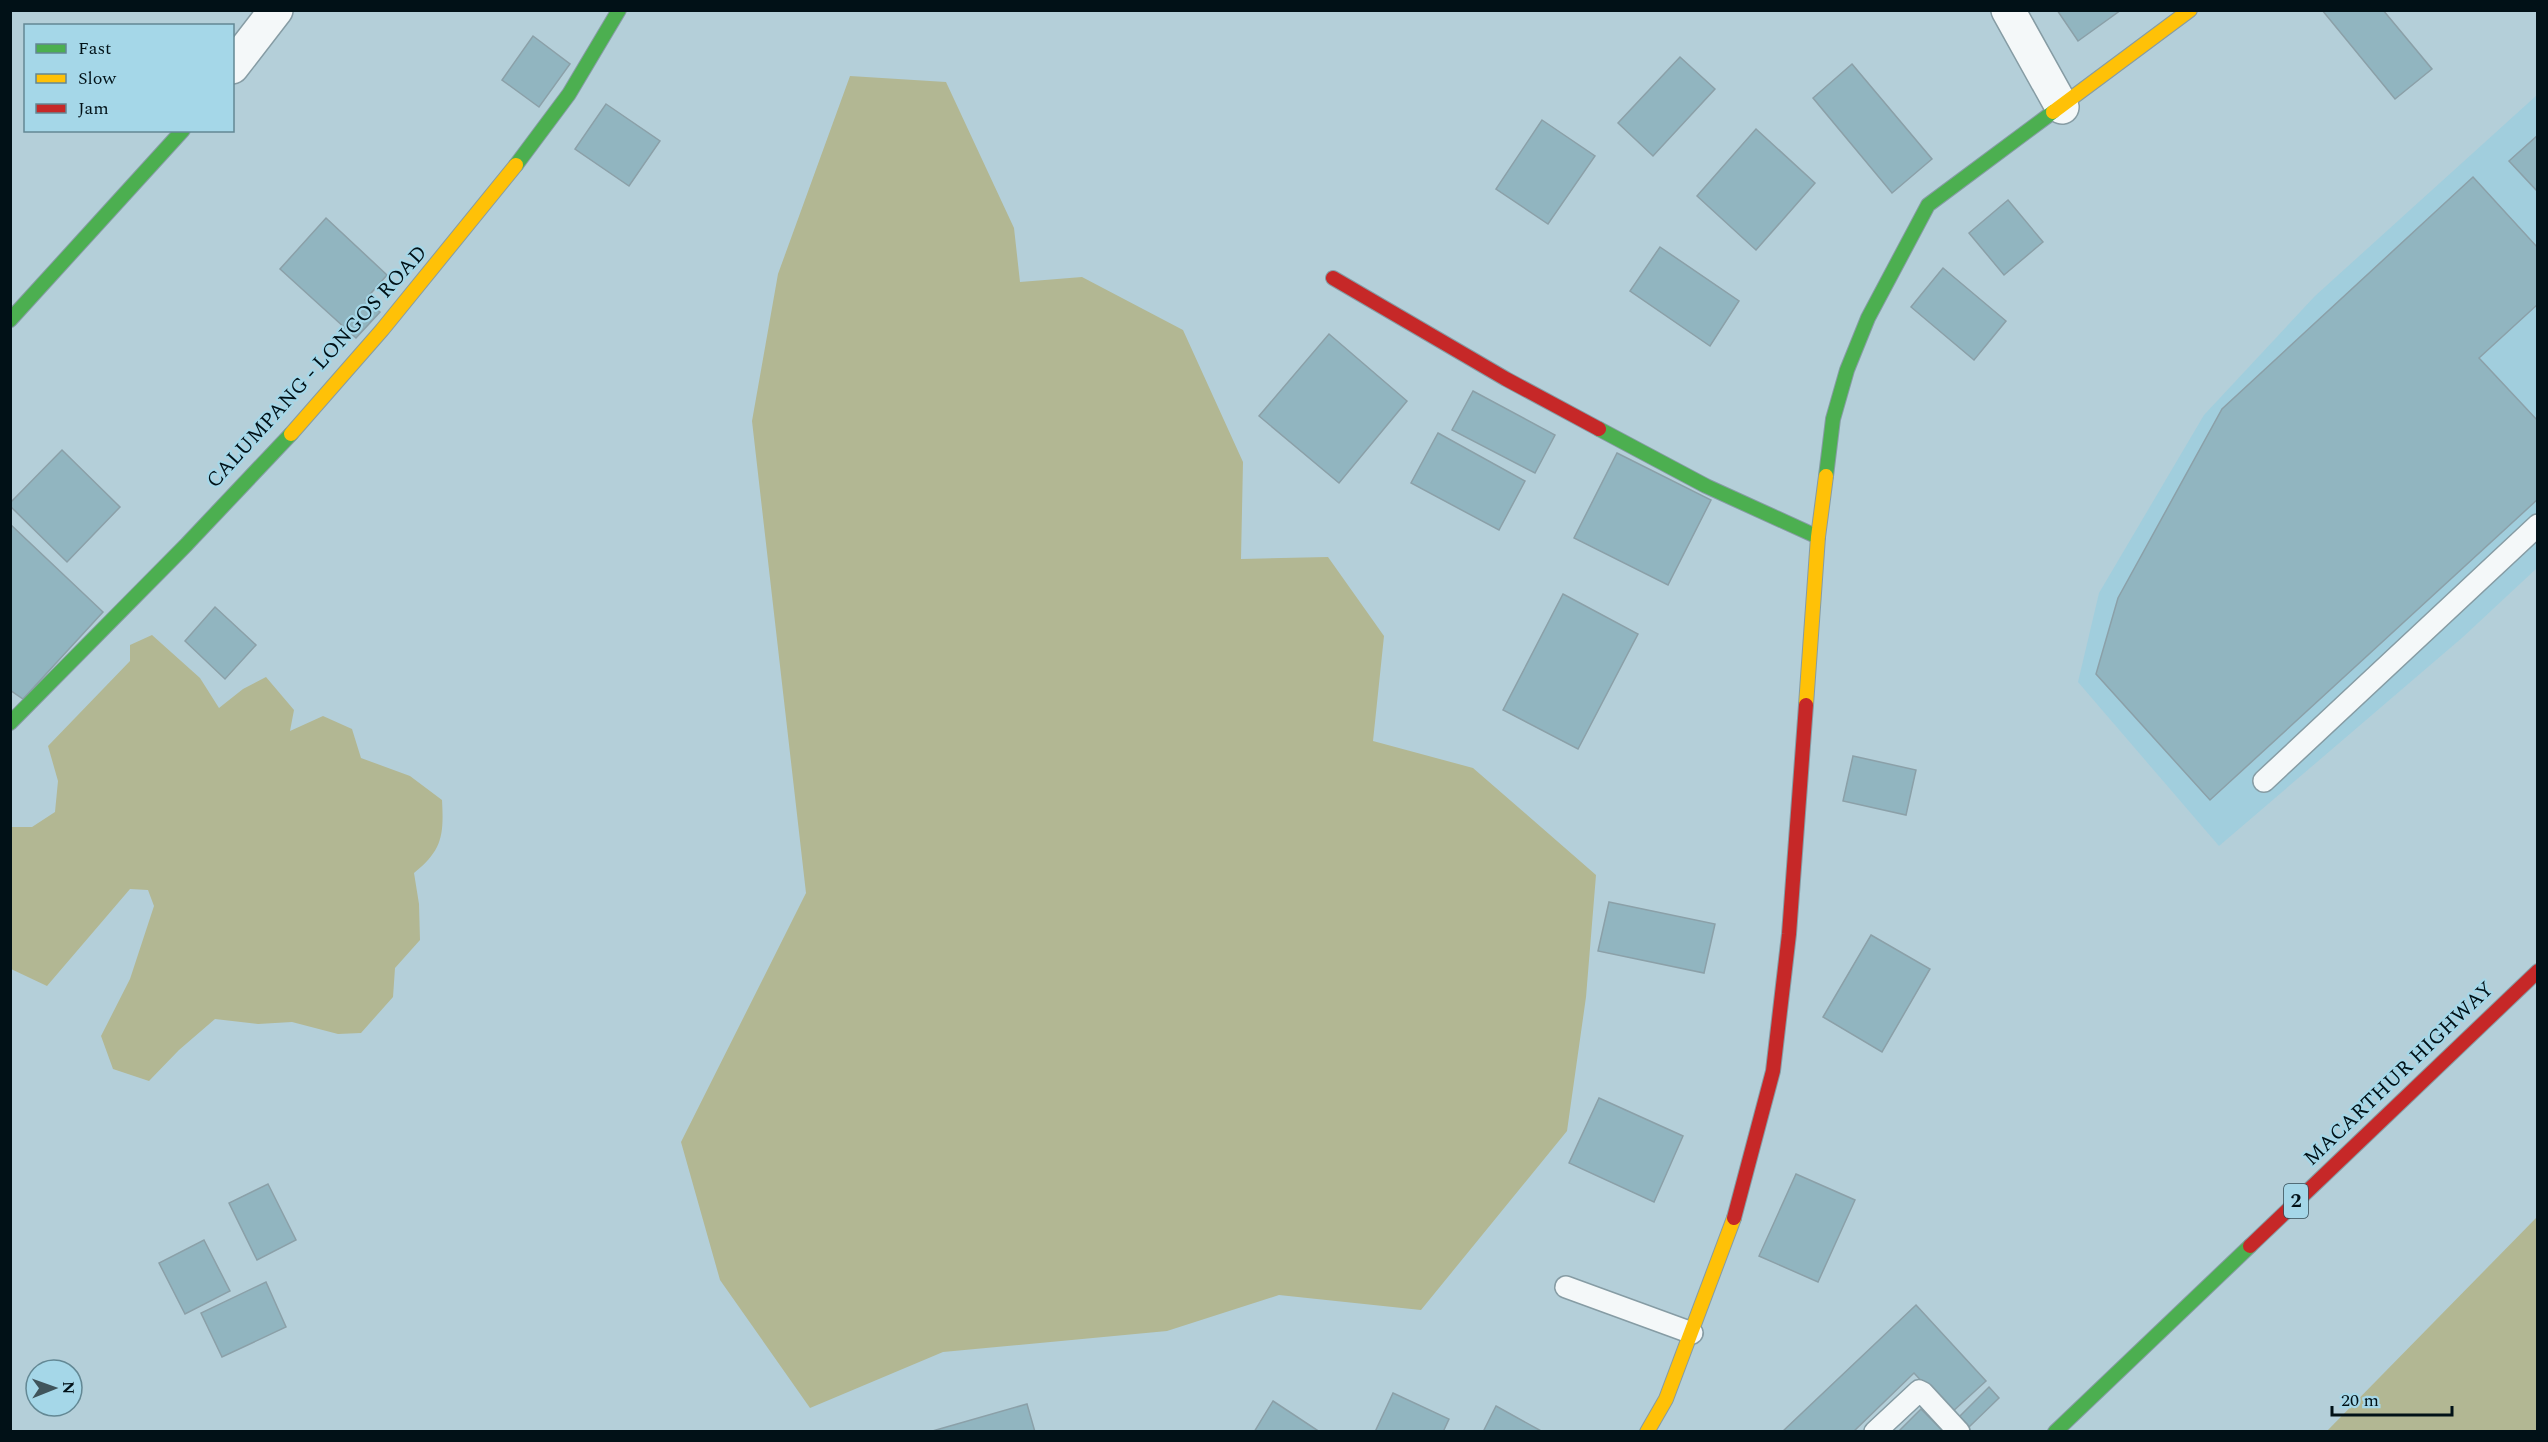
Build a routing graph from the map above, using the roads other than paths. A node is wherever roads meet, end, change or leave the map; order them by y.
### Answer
1 (276, 10) edge
2 (619, 10) edge
3 (2008, 10) edge
4 (2190, 10) edge
5 (234, 64) edge
6 (2062, 107) junction
7 (181, 132) edge
8 (1333, 278) dead end
9 (10, 320) edge
10 (2538, 525) edge
11 (1818, 537) junction
12 (10, 723) edge
13 (2264, 781) dead end
14 (2538, 972) edge
15 (1566, 1287) dead end
16 (1692, 1333) junction
17 (1647, 1431) edge
18 (1875, 1431) edge
19 (1959, 1431) edge
20 (2055, 1431) edge

1 - 5 street
2 - 12 main road, CALUMPANG - LONGOS ROAD
3 - 6 street
4 - 6 main road
6 - 11 main road
7 - 9 main road
8 - 11 main road
10 - 13 lane
11 - 16 main road
14 - 20 main road, MACARTHUR HIGHWAY / 2
15 - 16 lane
16 - 17 main road
18 - 19 lane

